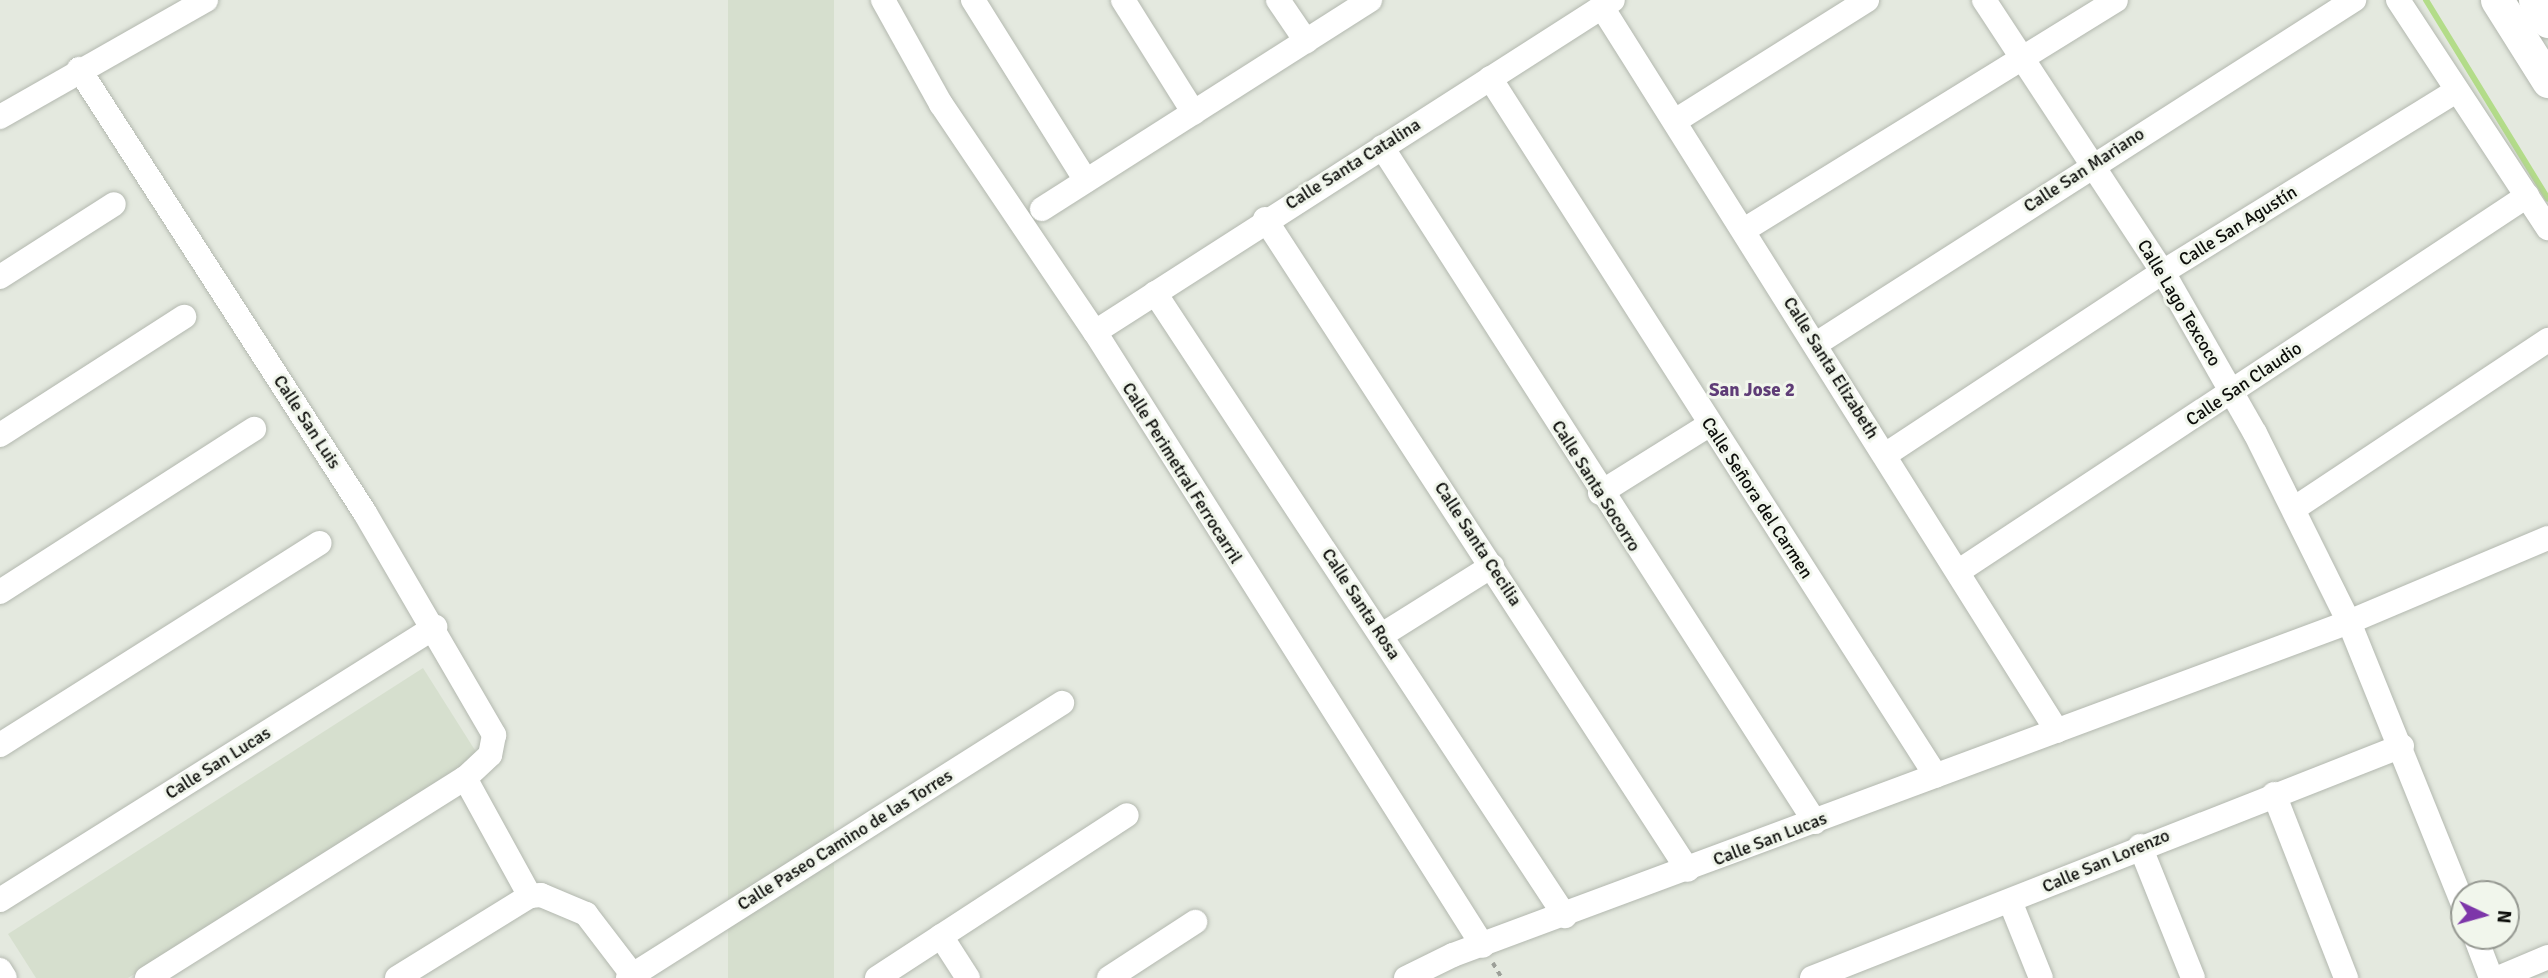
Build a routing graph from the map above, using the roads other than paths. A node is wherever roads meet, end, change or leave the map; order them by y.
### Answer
1 (206, 0) edge
2 (883, 0) edge
3 (973, 0) edge
4 (1123, 0) edge
5 (1278, 0) edge
6 (1370, 0) edge
7 (1867, 0) edge
8 (1984, 0) edge
9 (2116, 0) edge
10 (2354, 0) edge
11 (2398, 0) edge
12 (2497, 0) edge
13 (2535, 0) edge
14 (1608, 4) edge
15 (2548, 21) edge
16 (1306, 41) junction
17 (2023, 59) junction
18 (79, 69) junction
19 (1490, 78) junction
20 (2548, 80) edge
21 (2454, 92) junction
22 (1194, 113) junction
23 (0, 117) edge
24 (1675, 121) junction
25 (1382, 147) junction
26 (2092, 164) junction
27 (1086, 181) junction
28 (2527, 196) junction
29 (114, 204) dead end
30 (1042, 209) dead end
31 (1265, 219) junction
32 (2548, 228) edge
33 (1744, 230) junction
34 (2163, 272) junction
35 (0, 277) edge
36 (1155, 293) junction
37 (184, 317) dead end
38 (1095, 332) junction
39 (2548, 340) edge
40 (1816, 344) junction
41 (2231, 391) junction
42 (1709, 425) junction
43 (254, 429) dead end
44 (0, 435) edge
45 (1885, 455) junction
46 (1600, 493) junction
47 (2295, 508) junction
48 (2548, 538) edge
49 (320, 543) dead end
50 (1492, 566) junction
51 (1959, 571) junction
52 (0, 592) edge
53 (2349, 622) junction
54 (435, 627) junction
55 (1382, 635) junction
56 (1062, 703) dead end
57 (2057, 731) junction
58 (0, 746) edge
59 (2402, 746) junction
60 (1936, 776) junction
61 (465, 778) junction
62 (2274, 794) junction
63 (1127, 815) dead end
64 (1815, 822) junction
65 (2140, 846) junction
66 (1688, 870) junction
67 (2454, 880) edge
68 (530, 896) junction
69 (0, 900) edge
70 (2010, 901) junction
71 (1565, 916) junction
72 (1195, 922) dead end
73 (941, 936) junction
74 (1483, 946) junction
75 (2480, 950) edge
76 (2548, 957) edge
77 (0, 970) edge
78 (632, 977) edge
79 (5, 978) edge
80 (147, 978) edge
81 (397, 978) edge
82 (877, 978) edge
83 (968, 978) edge
84 (1109, 978) edge
85 (1406, 978) edge
86 (1812, 978) edge
87 (2041, 978) edge
88 (2193, 978) edge
89 (2346, 978) edge
90 (2491, 978) edge
91 (2498, 978) edge

1 - 18 street
2 - 38 street, Calle Perimetral Ferrocarril
3 - 27 street
4 - 22 street
5 - 16 street
6 - 16 street
7 - 24 street
8 - 17 street, Calle Lago Texcoco
9 - 17 street
10 - 26 street, Calle San Mariano
11 - 21 street
12 - 20 main road
13 - 15 main road
14 - 19 street, Calle Santa Catalina
14 - 24 street, Calle Santa Elizabeth
16 - 22 street
17 - 26 street, Calle Lago Texcoco
17 - 33 street
18 - 23 street
18 - 54 street, Calle San Luis
19 - 25 street, Calle Santa Catalina
19 - 42 street, Calle Señora del Carmen
21 - 28 street
21 - 34 street, Calle San Agustín
22 - 27 street
24 - 33 street, Calle Santa Elizabeth
25 - 31 street, Calle Santa Catalina
25 - 46 street, Calle Santa Socorro
26 - 34 street, Calle Lago Texcoco
26 - 40 street, Calle San Mariano
27 - 30 street
28 - 32 street
28 - 41 street, Calle San Claudio
29 - 35 street
31 - 36 street, Calle Santa Catalina
31 - 50 street, Calle Santa Cecilia
33 - 40 street, Calle Santa Elizabeth
34 - 41 street, Calle Lago Texcoco
34 - 45 street, Calle San Agustín
36 - 38 street, Calle Santa Catalina
36 - 55 street, Calle Santa Rosa
37 - 44 street
38 - 74 street, Calle Perimetral Ferrocarril
39 - 47 street
40 - 45 street, Calle Santa Elizabeth
41 - 47 street, Calle Lago Texcoco
41 - 51 street, Calle San Claudio
42 - 46 street
42 - 60 street, Calle Señora del Carmen
43 - 52 street
45 - 51 street, Calle Santa Elizabeth
46 - 64 street, Calle Santa Socorro
47 - 53 street, Calle Lago Texcoco
48 - 53 street, Calle San Lucas
49 - 58 street
50 - 55 street
50 - 66 street, Calle Santa Cecilia
51 - 57 street, Calle Santa Elizabeth
53 - 57 street, Calle San Lucas
53 - 59 street, Calle Lago Texcoco
54 - 61 street, Calle San Luis
54 - 69 street, Calle San Lucas
55 - 71 street, Calle Santa Rosa
56 - 78 street, Calle Paseo Camino de las Torres
57 - 60 street, Calle San Lucas
59 - 62 street, Calle San Lorenzo
59 - 67 street, Calle Lago Texcoco
60 - 64 street, Calle San Lucas
61 - 68 street
61 - 80 street, Calle San Luis
62 - 65 street, Calle San Lorenzo
62 - 89 street
63 - 73 street
64 - 66 street, Calle San Lucas
65 - 70 street, Calle San Lorenzo
65 - 88 street
66 - 71 street, Calle San Lucas
68 - 78 street
68 - 81 street
70 - 86 street, Calle San Lorenzo
70 - 87 street
71 - 74 street, Calle San Lucas
72 - 84 street
73 - 82 street
73 - 83 street
74 - 85 street, Calle San Lucas
75 - 90 street
76 - 91 street
77 - 79 street

